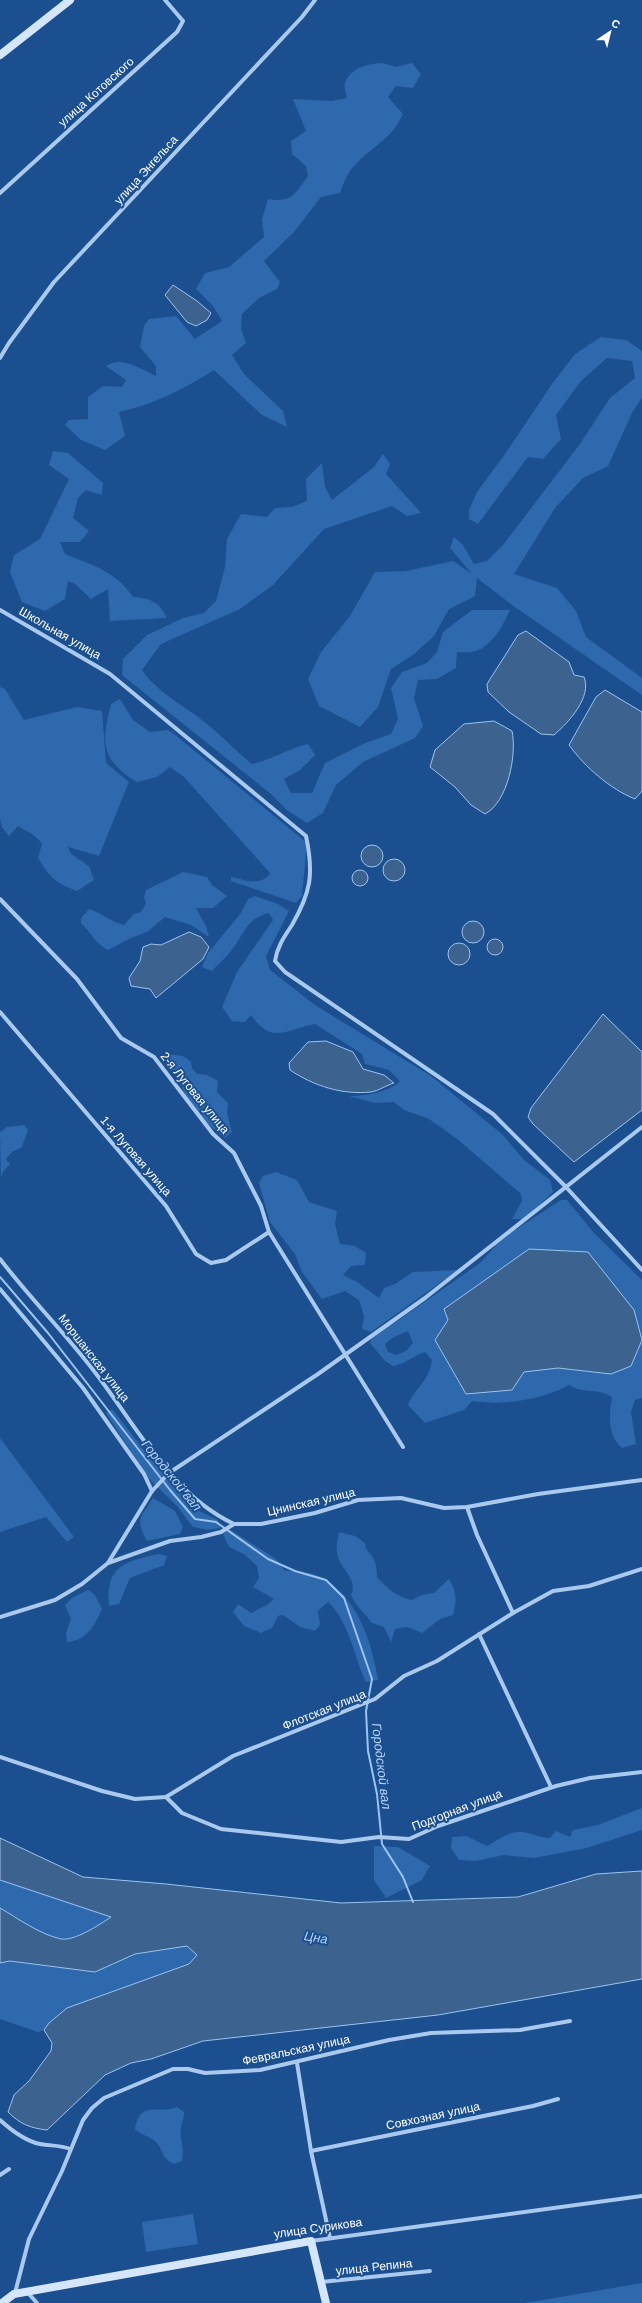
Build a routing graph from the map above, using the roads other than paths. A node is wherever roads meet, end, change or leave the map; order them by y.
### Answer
1 (70, 0) edge
2 (165, 0) edge
3 (314, 0) edge
4 (0, 56) edge
5 (0, 193) edge
6 (0, 358) edge
7 (0, 610) edge
8 (0, 899) edge
9 (0, 1012) edge
10 (642, 1127) edge
11 (565, 1186) junction
12 (269, 1232) junction
13 (0, 1259) edge
14 (642, 1270) edge
15 (0, 1289) edge
16 (345, 1353) junction
17 (403, 1446) dead end
18 (169, 1473) junction
19 (642, 1480) edge
20 (152, 1491) junction
21 (467, 1507) junction
22 (234, 1524) junction
23 (108, 1563) junction
24 (642, 1569) edge
25 (513, 1613) junction
26 (0, 1617) edge
27 (479, 1634) junction
28 (0, 1757) edge
29 (642, 1772) edge
30 (551, 1787) junction
31 (166, 1797) junction
32 (570, 2021) dead end
33 (297, 2063) junction
34 (558, 2099) dead end
35 (0, 2120) edge
36 (70, 2149) junction
37 (310, 2151) junction
38 (10, 2169) dead end
39 (0, 2174) edge
40 (642, 2196) edge
41 (330, 2238) junction
42 (311, 2241) junction
43 (430, 2271) dead end
44 (320, 2282) junction
45 (28, 2293) junction
46 (14, 2294) junction
47 (2, 2303) edge
48 (37, 2303) edge
49 (326, 2303) edge

1 - 4 street
2 - 5 street, улица Котовского
3 - 6 street, улица Энгельса
7 - 11 street, Школьная улица
8 - 12 street, 2-я Луговая улица
9 - 12 street, 1-я Луговая улица
10 - 11 street, Цнинская улица
11 - 14 street
11 - 16 street, Цнинская улица
12 - 16 street, 2-я Луговая улица
13 - 18 street, Моршанская улица
15 - 20 street
16 - 17 street, 2-я Луговая улица
16 - 18 street, Цнинская улица
18 - 20 street, Цнинская улица
18 - 22 street, Моршанская улица
19 - 21 street, Цнинская улица
20 - 23 street, Цнинская улица
21 - 22 street, Цнинская улица
21 - 25 street
22 - 23 street, Цнинская улица
23 - 26 street, Цнинская улица
24 - 25 street, Флотская улица
25 - 27 street, Флотская улица
27 - 30 street
27 - 31 street, Флотская улица
28 - 31 street, Флотская улица
29 - 30 street, Подгорная улица
30 - 31 street, Подгорная улица
32 - 33 street, Февральская улица
33 - 36 street, Февральская улица
33 - 37 street
34 - 37 street, Совхозная улица
35 - 36 street
36 - 46 street, Февральская улица
37 - 41 street
38 - 39 street
40 - 41 street, улица Сурикова
41 - 42 street, улица Сурикова
42 - 44 street
42 - 45 street, улица Сурикова
43 - 44 street, улица Репина
44 - 49 street
45 - 46 street, улица Сурикова
45 - 48 street
46 - 47 street

